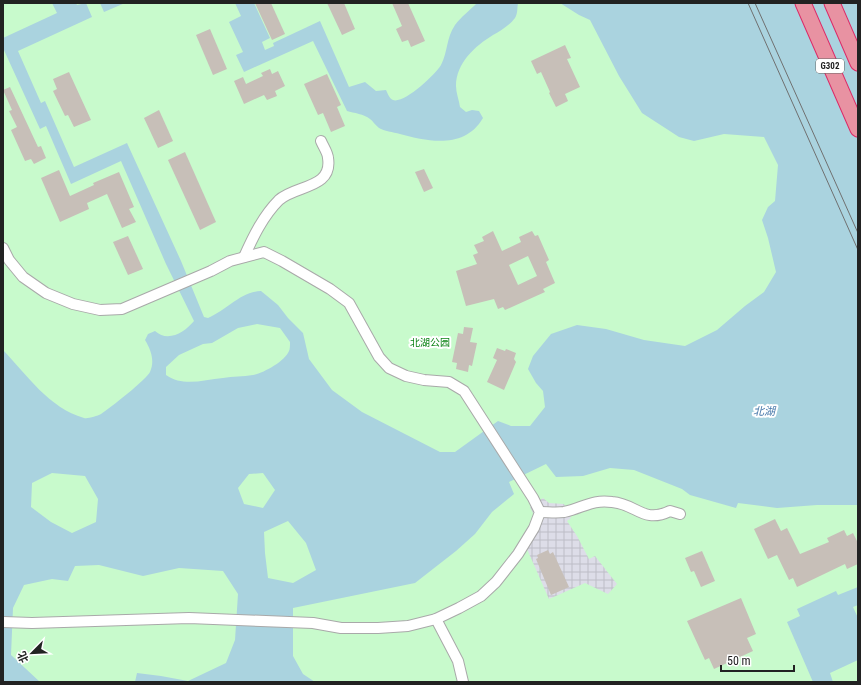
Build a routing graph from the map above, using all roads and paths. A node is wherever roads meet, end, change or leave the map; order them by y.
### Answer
1 (803, 3) edge
2 (832, 3) edge
3 (858, 63) edge
4 (858, 129) edge
5 (321, 141) dead end
6 (3, 248) edge
7 (244, 257) junction
8 (540, 512) junction
9 (680, 514) dead end
10 (436, 619) junction
11 (3, 622) edge
12 (463, 682) edge

1 - 4 highway, G302
2 - 3 highway, G302
5 - 7 street
6 - 7 street
7 - 8 street
8 - 9 street
8 - 10 street
10 - 11 street
10 - 12 street

